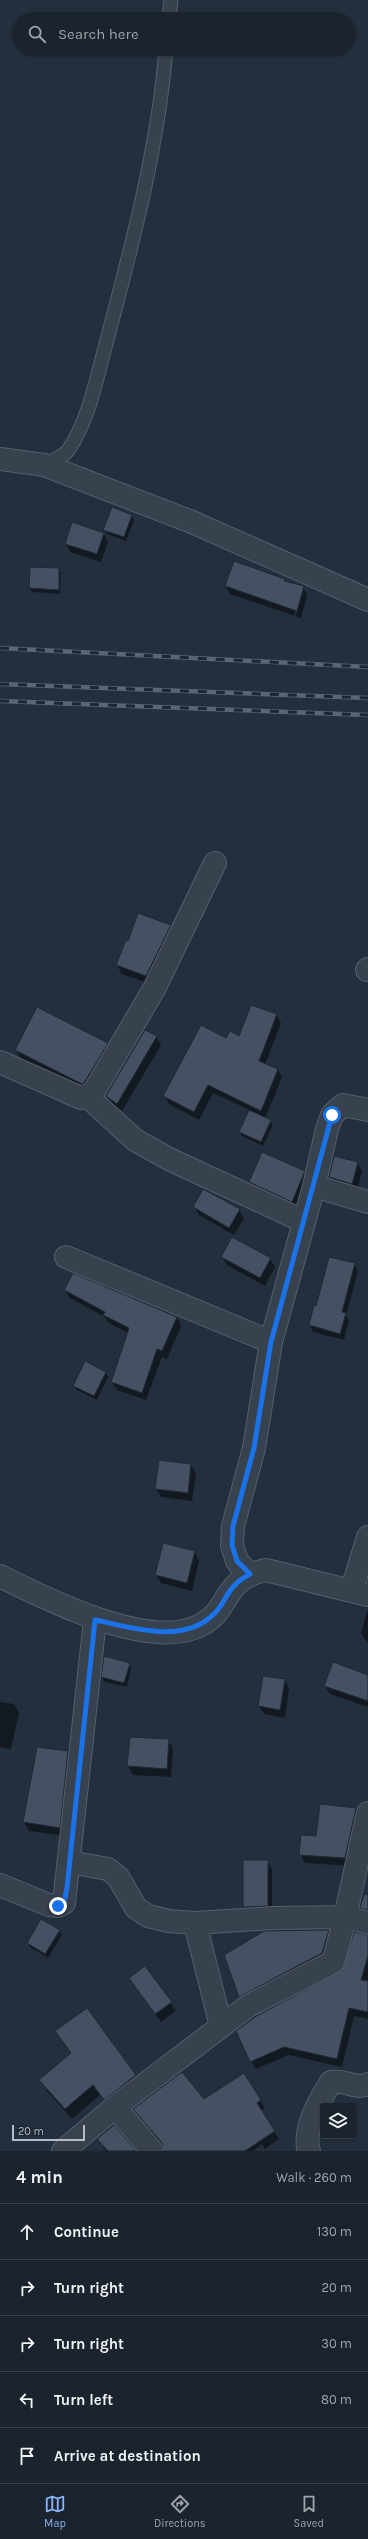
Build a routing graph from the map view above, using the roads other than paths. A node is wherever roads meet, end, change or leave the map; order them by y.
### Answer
1 (171, 0) edge
2 (170, 12) edge
3 (165, 56) edge
4 (0, 459) edge
5 (44, 465) junction
6 (368, 600) edge
7 (215, 863) dead end
8 (0, 1062) edge
9 (88, 1097) junction
10 (368, 1110) edge
11 (314, 1186) junction
12 (368, 1202) edge
13 (303, 1221) junction
14 (66, 1257) dead end
15 (271, 1342) junction
16 (368, 1537) edge
17 (250, 1574) junction
18 (0, 1576) edge
19 (360, 1592) edge
20 (95, 1620) junction
21 (368, 1813) edge
22 (69, 1862) junction
23 (0, 1885) edge
24 (347, 1917) junction
25 (195, 1923) junction
26 (368, 1923) edge
27 (221, 2026) junction
28 (368, 2084) edge
29 (115, 2107) junction
30 (64, 2151) edge
31 (152, 2151) edge
32 (309, 2151) edge

1 - 2 lane
3 - 5 lane
4 - 5 street
5 - 6 street
7 - 9 street
8 - 9 street
9 - 13 street
10 - 11 street
11 - 12 street
11 - 13 street
13 - 15 street
14 - 15 street
15 - 17 street
16 - 19 street
17 - 19 street
17 - 20 street
18 - 20 street
20 - 22 street
21 - 24 street
22 - 23 street
22 - 25 street
24 - 25 street
24 - 26 street
24 - 27 street
25 - 27 street
27 - 29 street
28 - 32 street
29 - 30 street
29 - 31 street

